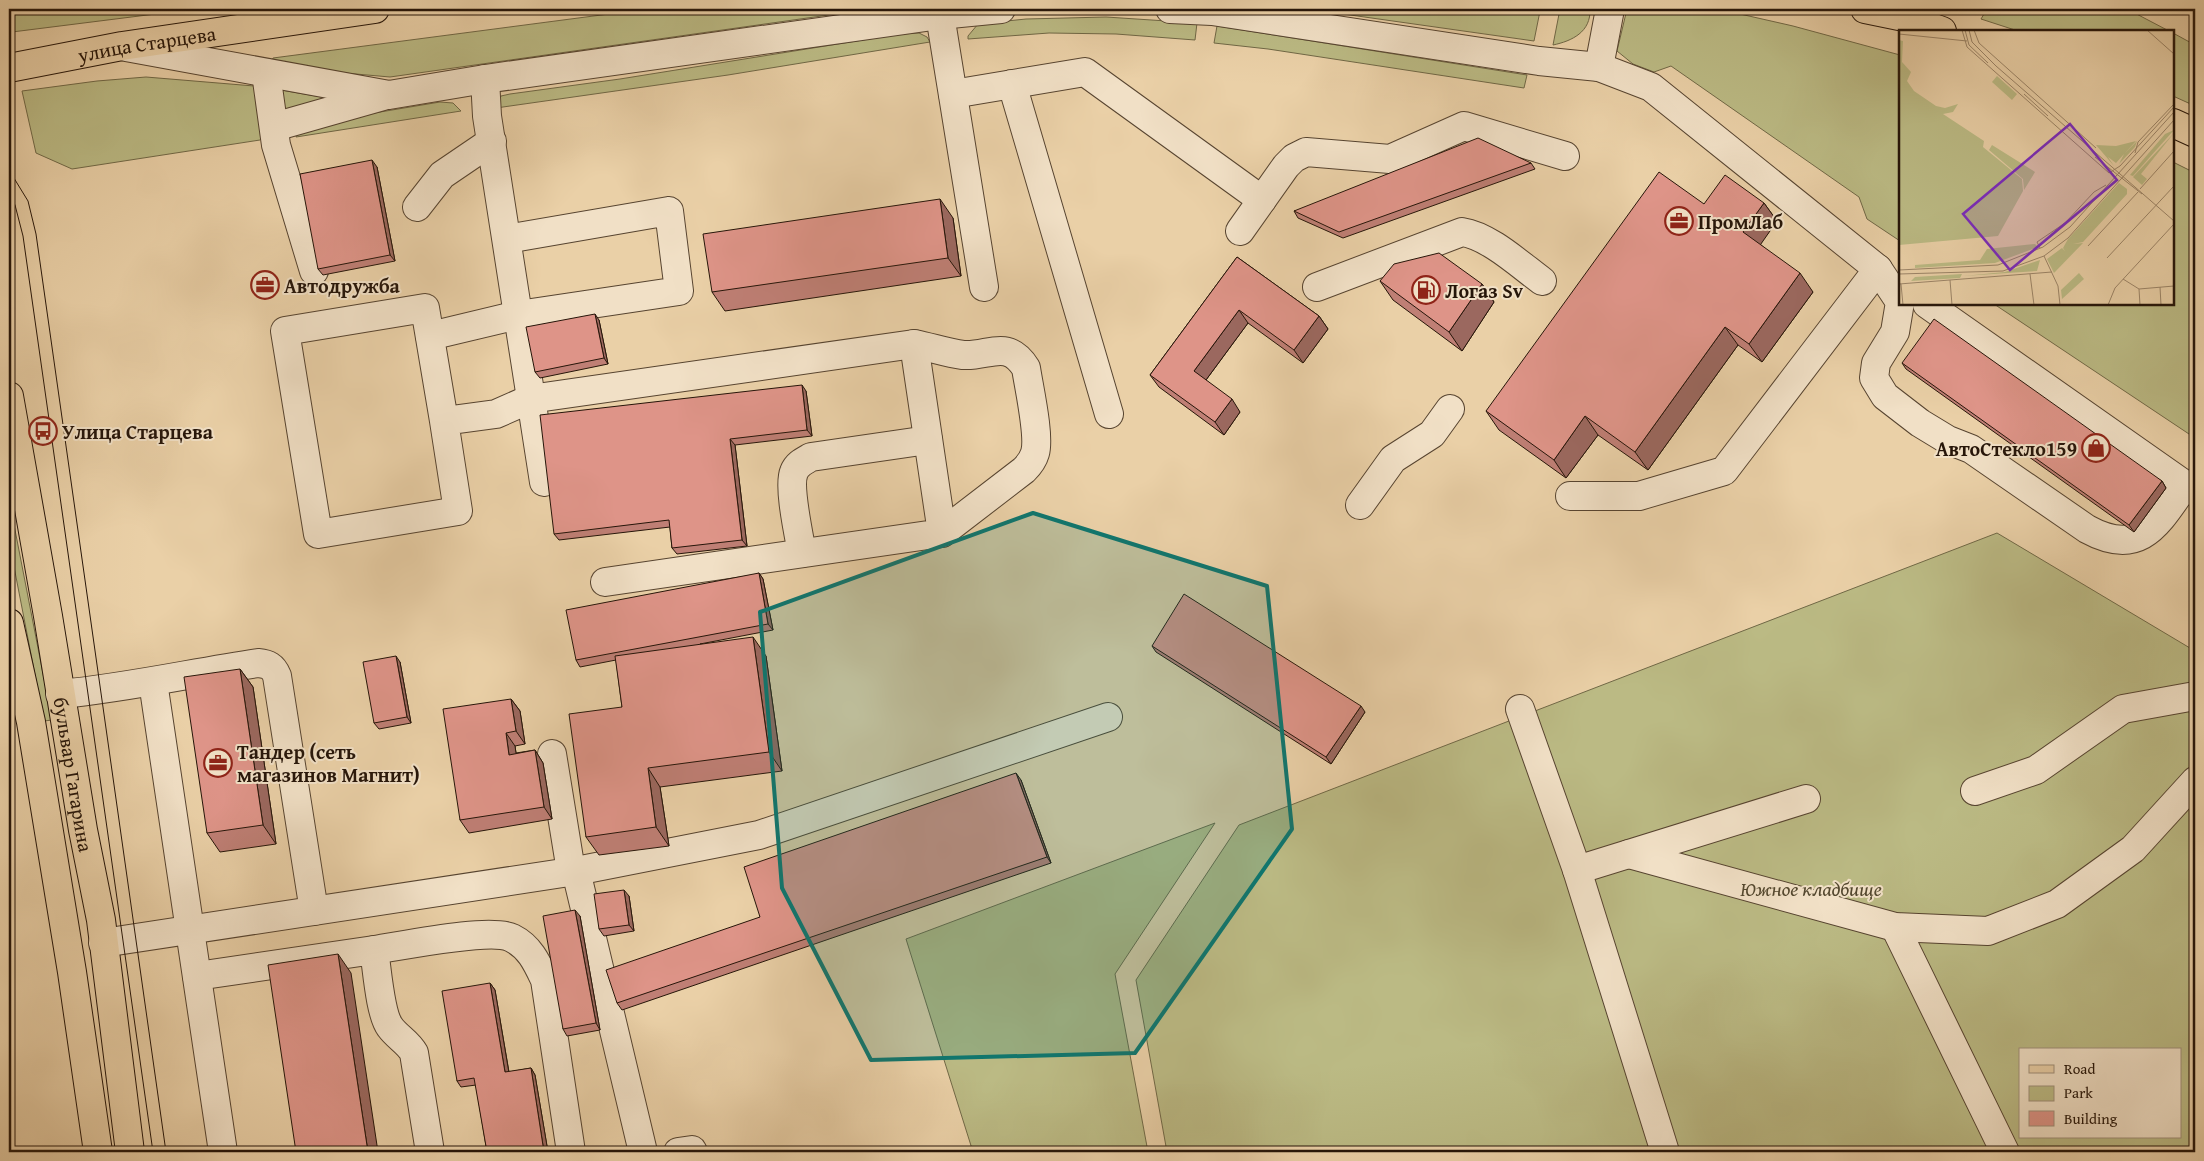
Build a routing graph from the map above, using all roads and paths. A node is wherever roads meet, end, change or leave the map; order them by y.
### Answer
1 (375, 9) edge
2 (1001, 9) edge
3 (1170, 9) edge
4 (1610, 9) edge
5 (1865, 9) edge
6 (1940, 9) edge
7 (940, 15) junction
8 (1904, 17) junction
9 (1939, 30) edge
10 (122, 46) junction
11 (1599, 67) junction
12 (9, 68) edge
13 (266, 73) junction
14 (485, 79) junction
15 (1012, 84) junction
16 (953, 94) junction
17 (389, 95) junction
18 (2174, 123) edge
19 (274, 127) junction
20 (2195, 133) edge
21 (492, 141) junction
22 (1565, 156) dead end
23 (1262, 200) junction
24 (417, 207) dead end
25 (1240, 231) dead end
26 (507, 239) junction
27 (1878, 269) junction
28 (314, 271) dead end
29 (1542, 281) dead end
30 (1899, 284) edge
31 (984, 287) dead end
32 (1317, 287) dead end
33 (1899, 300) edge
34 (1900, 305) edge
35 (1928, 305) edge
36 (518, 315) junction
37 (430, 336) junction
38 (914, 344) junction
39 (9, 396) edge
40 (530, 399) junction
41 (1450, 409) dead end
42 (1109, 414) dead end
43 (444, 421) junction
44 (928, 440) junction
45 (544, 482) dead end
46 (2190, 488) edge
47 (1570, 496) dead end
48 (1360, 505) dead end
49 (942, 533) junction
50 (802, 553) junction
51 (605, 582) dead end
52 (9, 623) edge
53 (153, 682) junction
54 (60, 694) junction
55 (2195, 696) edge
56 (1520, 710) dead end
57 (1108, 716) dead end
58 (552, 754) dead end
59 (2195, 781) edge
60 (1975, 791) dead end
61 (1806, 799) dead end
62 (1629, 854) junction
63 (1577, 870) junction
64 (573, 871) junction
65 (314, 911) junction
66 (1895, 927) junction
67 (190, 930) junction
68 (66, 938) junction
69 (104, 943) junction
70 (374, 950) junction
71 (197, 976) junction
72 (98, 1152) edge
73 (130, 1152) edge
74 (223, 1152) edge
75 (430, 1152) edge
76 (571, 1152) edge
77 (643, 1152) edge
78 (678, 1152) edge
79 (693, 1152) edge
80 (1665, 1152) edge
81 (2004, 1152) edge

1 - 10 main road, улица Старцева
2 - 7 street
3 - 11 street
4 - 11 street
5 - 8 main road
6 - 8 main road
7 - 14 street
7 - 16 street
8 - 9 main road
10 - 12 main road, улица Старцева
10 - 13 street
11 - 27 street
13 - 17 street
13 - 19 street
14 - 17 street
14 - 21 street
15 - 16 street
15 - 23 street
15 - 42 street
16 - 31 street
17 - 19 street
18 - 20 main road
19 - 28 street
21 - 24 street
21 - 26 street
22 - 23 street
23 - 25 street
26 - 36 street
26 - 36 street
27 - 30 street
27 - 33 street
27 - 47 street
29 - 32 street
34 - 46 street
35 - 46 street
36 - 37 street
36 - 40 street
37 - 43 street
37 - 43 street
38 - 40 street
38 - 44 street
38 - 49 street
39 - 54 main road, бульвар Гагарина
40 - 43 street
40 - 45 street
41 - 48 street
44 - 49 street
44 - 50 street
49 - 50 street
50 - 51 street
52 - 68 main road, бульвар Гагарина
53 - 54 street
53 - 65 street
53 - 67 street
54 - 69 main road, бульвар Гагарина
55 - 60 street
56 - 63 street
57 - 64 street
58 - 64 street
59 - 66 street
61 - 62 street
62 - 63 street
62 - 66 street
63 - 80 street
64 - 65 street
64 - 77 street
65 - 67 street
66 - 81 street
67 - 69 street
67 - 71 street
68 - 69 main road
68 - 72 main road, бульвар Гагарина
69 - 73 main road, бульвар Гагарина
70 - 71 street
70 - 75 street
70 - 76 street
71 - 74 street
78 - 79 street

